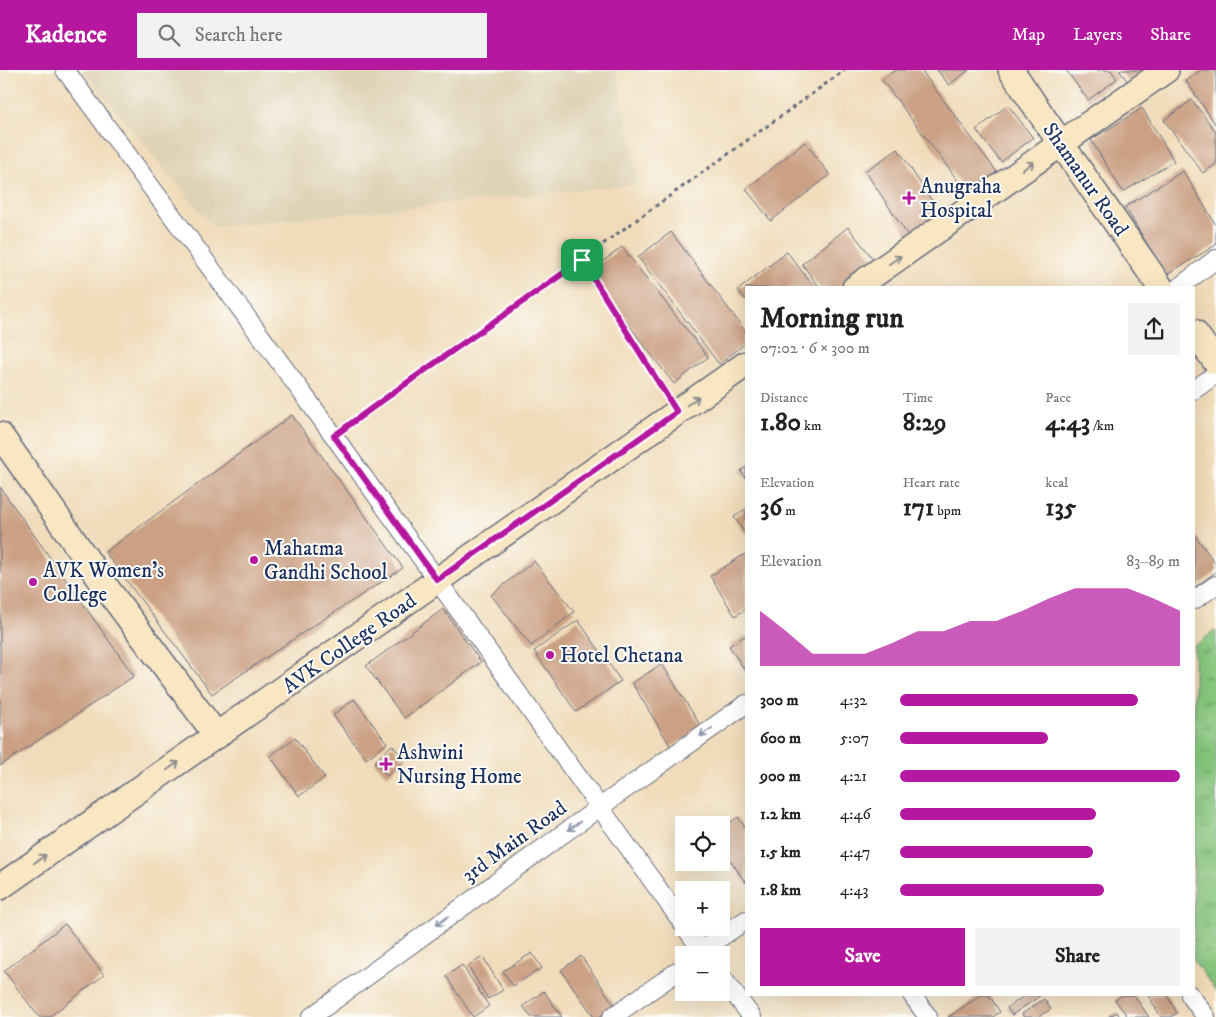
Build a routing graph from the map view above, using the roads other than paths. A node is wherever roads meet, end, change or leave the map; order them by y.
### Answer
1 (65, 70) edge
2 (1011, 70) edge
3 (1166, 70) edge
4 (1060, 144) junction
5 (1216, 259) edge
6 (858, 286) edge
7 (1160, 286) edge
8 (1181, 286) edge
9 (1195, 333) edge
10 (1216, 362) edge
11 (745, 368) edge
12 (1216, 374) edge
13 (1195, 389) edge
14 (0, 435) edge
15 (437, 580) junction
16 (1216, 585) edge
17 (1195, 599) edge
18 (745, 705) edge
19 (216, 736) junction
20 (600, 807) junction
21 (0, 887) edge
22 (675, 912) edge
23 (745, 921) edge
24 (711, 946) edge
25 (675, 973) edge
26 (730, 988) edge
27 (913, 996) edge
28 (1191, 996) edge
29 (311, 1017) edge
30 (612, 1017) edge
31 (752, 1017) edge
32 (928, 1017) edge
33 (1206, 1017) edge

1 - 15 street
2 - 4 main road, Shamanur Road
3 - 4 main road
6 -> 4 main road
4 - 7 main road, Shamanur Road
5 - 8 street
9 - 10 main road
15 -> 11 main road, AVK College Road
12 - 13 street
14 - 19 main road
15 - 19 main road, AVK College Road
15 - 20 street
16 - 17 street
18 -> 20 street, 3rd Main Road
21 -> 19 main road, AVK College Road
20 - 22 street
20 -> 29 street, 3rd Main Road
23 - 24 street
25 - 30 street
26 - 31 street
27 - 32 street
28 - 33 street

